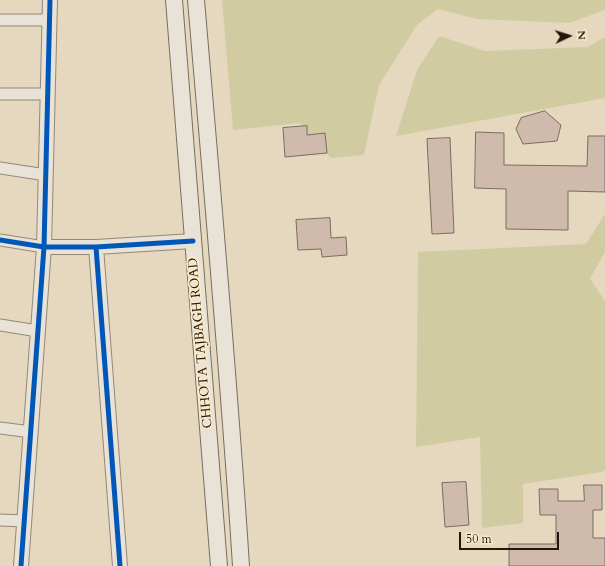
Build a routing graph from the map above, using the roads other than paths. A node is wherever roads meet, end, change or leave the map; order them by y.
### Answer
1 (50, 0) edge
2 (174, 0) edge
3 (196, 0) edge
4 (0, 20) edge
5 (50, 20) junction
6 (0, 94) edge
7 (48, 94) junction
8 (0, 168) edge
9 (46, 175) junction
10 (0, 240) edge
11 (193, 241) junction
12 (44, 247) junction
13 (96, 247) junction
14 (0, 326) edge
15 (38, 331) junction
16 (0, 428) edge
17 (30, 432) junction
18 (0, 520) edge
19 (24, 521) junction
20 (21, 566) edge
21 (120, 566) edge
22 (219, 566) edge
23 (241, 566) edge

1 - 5 street
2 - 11 main road, CHHOTA TAJBAGH ROAD
3 - 23 main road
4 - 5 street
5 - 7 street
6 - 7 street
7 - 9 street
8 - 9 street
9 - 12 street
10 - 12 street
11 - 13 street
11 - 22 main road, CHHOTA TAJBAGH ROAD
12 - 13 street
12 - 15 street
13 - 21 street
14 - 15 street
15 - 17 street
16 - 17 street
17 - 19 street
18 - 19 street
19 - 20 street

